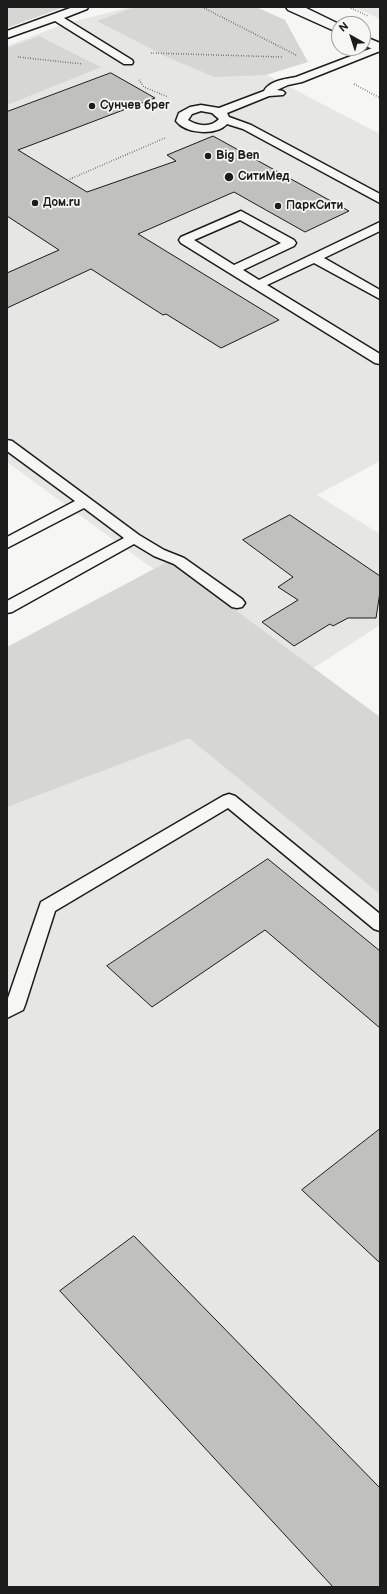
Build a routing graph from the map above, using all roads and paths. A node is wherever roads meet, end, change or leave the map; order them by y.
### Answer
1 (83, 7) edge
2 (202, 7) edge
3 (348, 7) edge
4 (299, 8) edge
5 (56, 17) junction
6 (374, 19) dead end
7 (331, 25) edge
8 (7, 35) edge
9 (379, 48) edge
10 (128, 62) joint
11 (324, 70) junction
12 (380, 98) edge
13 (191, 110) junction
14 (222, 115) junction
15 (186, 125) junction
16 (70, 179) dead end
17 (380, 199) edge
18 (380, 226) edge
19 (315, 258) junction
20 (234, 270) junction
21 (258, 285) junction
22 (380, 295) edge
23 (380, 360) edge
24 (7, 444) edge
25 (86, 502) junction
26 (134, 538) junction
27 (7, 543) edge
28 (236, 603) dead end
29 (7, 608) edge
30 (380, 924) edge
31 (7, 1011) edge

1 - 5 lane
2 - 11 path
3 - 6 path
4 - 7 main road
5 - 8 lane
5 - 10 lane
9 - 11 lane
10 - 13 path
11 - 12 path
11 - 14 lane
13 - 14 lane
13 - 15 lane
14 - 15 lane
14 - 17 lane
15 - 16 path
18 - 19 lane
19 - 21 lane
19 - 22 lane
20 - 20 lane
20 - 21 lane
21 - 23 lane
24 - 25 lane
25 - 26 lane
25 - 27 lane
26 - 28 lane
26 - 29 lane
30 - 31 lane

